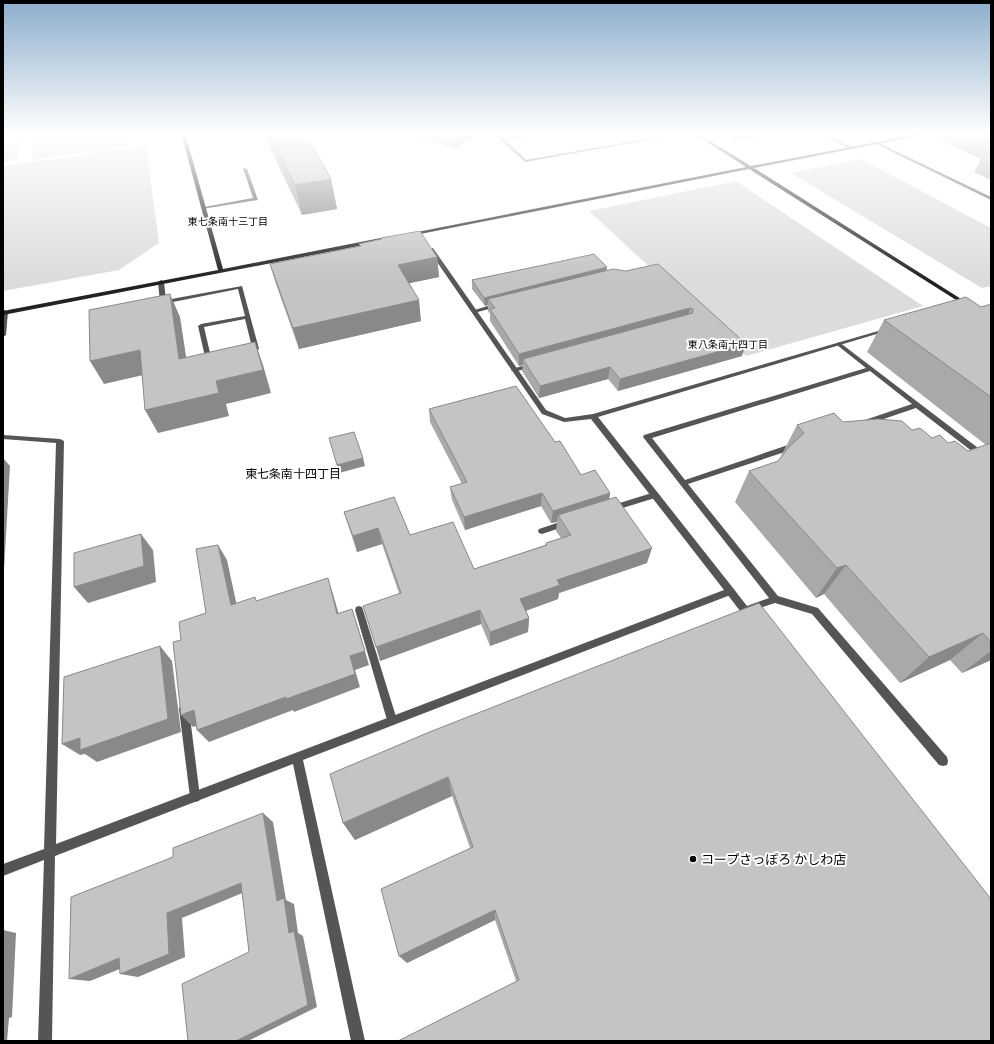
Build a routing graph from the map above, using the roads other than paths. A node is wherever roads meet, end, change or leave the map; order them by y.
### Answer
1 (197, 182) edge
2 (250, 182) edge
3 (674, 182) edge
4 (772, 182) edge
5 (956, 182) edge
6 (991, 199) edge
7 (204, 208) junction
8 (420, 232) junction
9 (404, 235) edge
10 (397, 236) edge
11 (424, 239) edge
12 (428, 245) edge
13 (221, 270) junction
14 (161, 282) junction
15 (503, 303) edge
16 (961, 308) edge
17 (474, 310) junction
18 (4, 312) edge
19 (248, 317) junction
20 (892, 328) edge
21 (3, 335) edge
22 (839, 344) junction
23 (250, 350) edge
24 (215, 358) edge
25 (537, 364) edge
26 (871, 369) junction
27 (514, 370) junction
28 (917, 405) junction
29 (592, 416) junction
30 (857, 425) edge
31 (3, 437) edge
32 (804, 443) edge
33 (966, 457) edge
34 (683, 483) junction
35 (655, 495) junction
36 (602, 512) edge
37 (572, 521) edge
38 (542, 531) dead end
39 (730, 591) junction
40 (775, 599) junction
41 (359, 610) dead end
42 (744, 610) junction
43 (759, 628) edge
44 (183, 702) edge
45 (392, 720) junction
46 (297, 757) junction
47 (943, 761) dead end
48 (195, 797) junction
49 (50, 851) junction
50 (3, 870) edge
51 (45, 1041) edge
52 (358, 1041) edge

1 - 7 street
2 - 7 street
3 - 8 street
4 - 16 street
5 - 6 street
7 - 13 street
8 - 9 street
8 - 11 street
10 - 13 street
12 - 17 street
13 - 14 street
14 - 18 street
14 - 19 street
15 - 17 street
17 - 27 street
18 - 21 street
19 - 23 street
19 - 24 street
20 - 22 street
22 - 26 street
22 - 29 street
25 - 27 street
26 - 28 street
26 - 34 street
27 - 29 street
28 - 30 street
28 - 33 street
29 - 35 street
31 - 49 street
32 - 34 street
34 - 40 street
35 - 36 street
35 - 39 street
37 - 38 street
39 - 42 street
39 - 45 street
40 - 42 street
40 - 47 street
41 - 45 street
42 - 43 street
44 - 48 street
45 - 46 street
46 - 48 street
46 - 52 street
48 - 49 street
49 - 50 street
49 - 51 street

